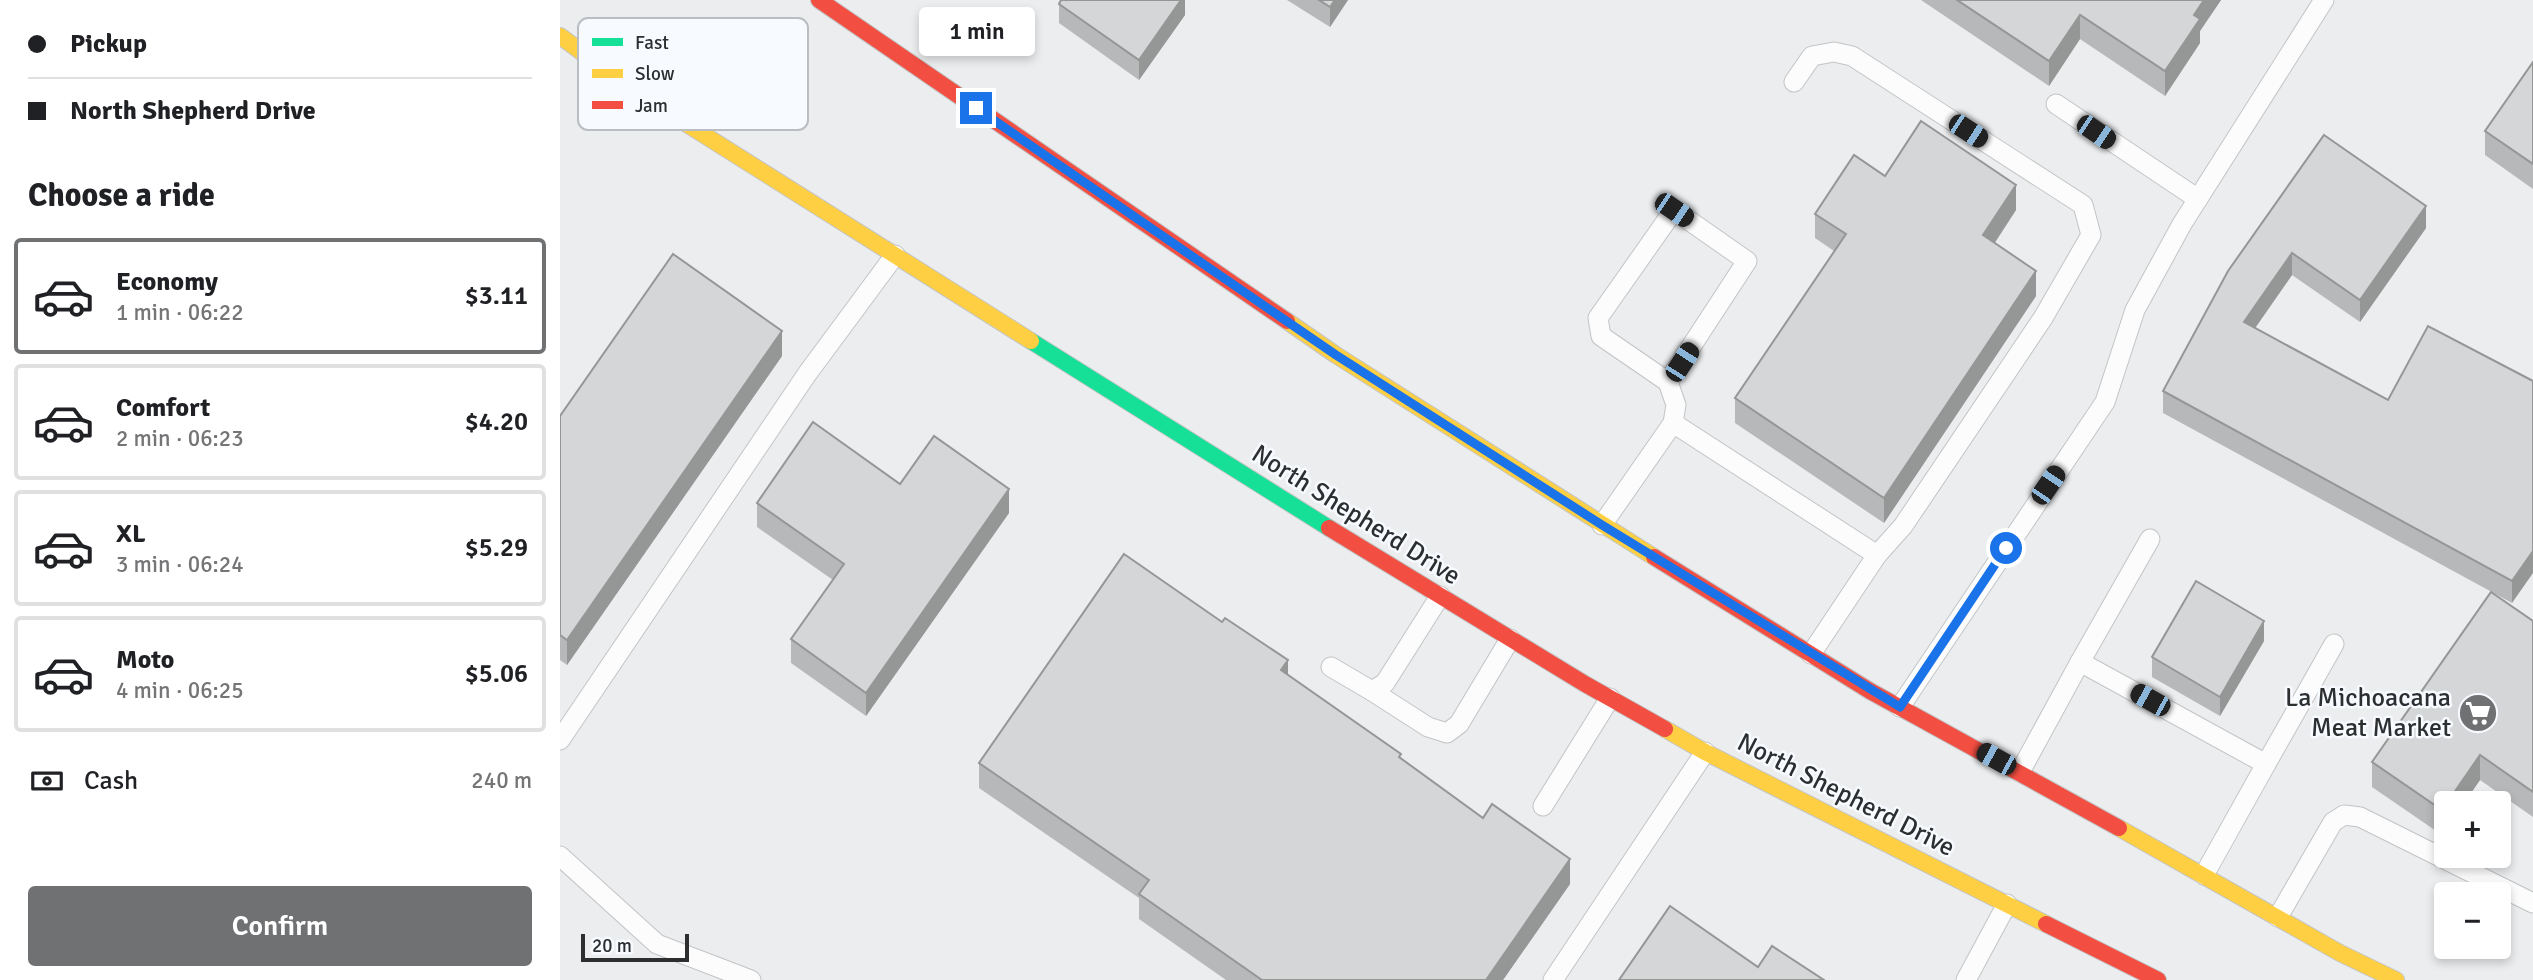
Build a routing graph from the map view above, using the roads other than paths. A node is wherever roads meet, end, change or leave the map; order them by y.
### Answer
1 (819, 0) edge
2 (2324, 0) edge
3 (560, 36) edge
4 (578, 49) edge
5 (1794, 82) dead end
6 (2056, 104) dead end
7 (696, 130) edge
8 (2198, 200) junction
9 (895, 255) junction
10 (1668, 382) junction
11 (1673, 423) junction
12 (1602, 525) junction
13 (2150, 539) dead end
14 (1877, 555) junction
15 (1440, 596) junction
16 (1510, 639) junction
17 (2334, 644) dead end
18 (1811, 654) junction
19 (2080, 662) junction
20 (1331, 667) dead end
21 (1372, 691) junction
22 (1610, 698) junction
23 (1900, 707) junction
24 (560, 740) edge
25 (1705, 752) junction
26 (2266, 764) junction
27 (2020, 772) junction
28 (1543, 806) dead end
29 (560, 856) edge
30 (2204, 875) junction
31 (2533, 903) edge
32 (2007, 904) junction
33 (2278, 917) junction
34 (751, 980) edge
35 (1553, 980) edge
36 (1966, 980) edge
37 (2158, 980) edge
38 (2396, 980) edge

1 - 12 main road
2 - 8 lane
3 - 4 main road, North Shepherd Drive
5 - 14 lane
6 - 8 lane
7 - 9 main road, North Shepherd Drive
8 - 23 lane
9 - 15 main road, North Shepherd Drive
9 - 24 lane
10 - 10 lane
10 - 11 lane
11 - 12 lane
11 - 14 lane
12 - 18 main road
13 - 19 lane
14 - 18 lane
15 - 16 main road, North Shepherd Drive
15 - 21 lane
16 - 21 lane
16 - 22 main road, North Shepherd Drive
17 - 26 lane
18 - 23 main road
19 - 26 lane
19 - 27 lane
20 - 21 lane
22 - 25 main road, North Shepherd Drive
22 - 28 lane
23 - 27 main road
25 - 32 main road, North Shepherd Drive
25 - 35 lane
26 - 30 lane
27 - 30 main road
29 - 34 lane
30 - 33 main road
31 - 33 lane
32 - 36 lane
32 - 37 main road, North Shepherd Drive
33 - 38 main road

